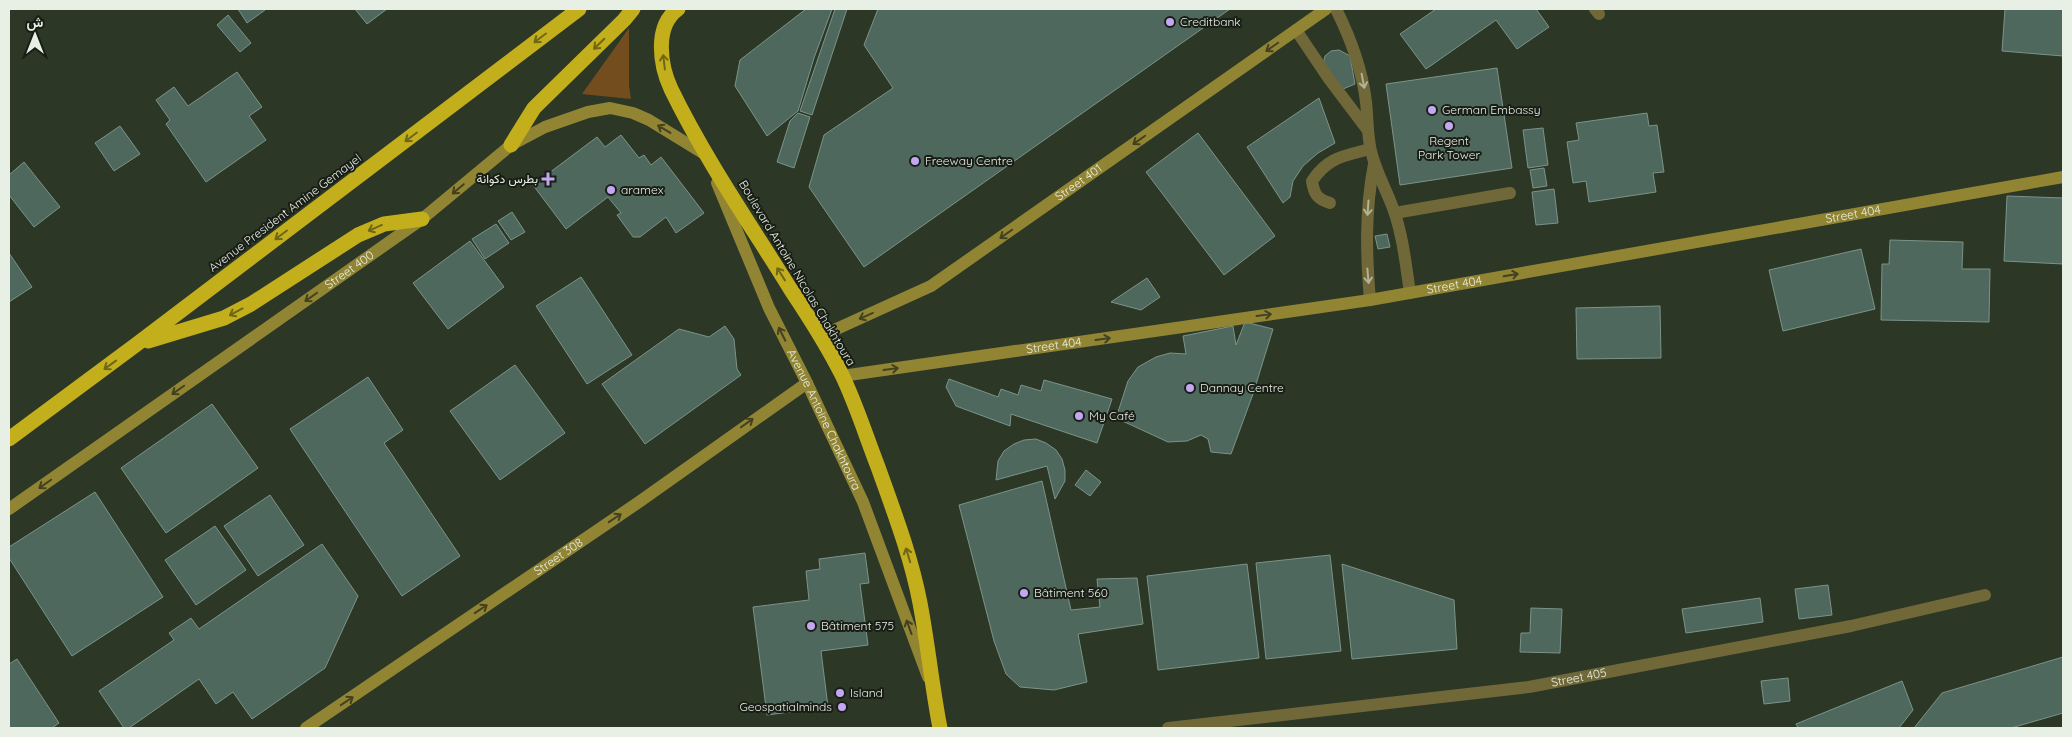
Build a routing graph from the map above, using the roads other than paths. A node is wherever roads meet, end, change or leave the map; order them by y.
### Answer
1 (579, 9) edge
2 (633, 9) edge
3 (1326, 9) edge
4 (1336, 9) edge
5 (673, 12) edge
6 (1296, 30) junction
7 (1366, 128) junction
8 (511, 145) junction
9 (1370, 150) junction
10 (706, 154) junction
11 (1374, 164) junction
12 (2063, 177) edge
13 (1510, 193) dead end
14 (1330, 203) dead end
15 (1395, 213) junction
16 (422, 218) junction
17 (1410, 293) junction
18 (1370, 300) junction
19 (821, 336) junction
20 (138, 344) junction
21 (842, 376) junction
22 (807, 383) junction
23 (9, 439) edge
24 (9, 509) edge
25 (1985, 595) dead end
26 (932, 689) junction
27 (306, 728) edge
28 (940, 728) edge
29 (1168, 728) edge

1 -> 20 highway, Avenue President Amine Gemayel
2 -> 8 highway
3 - 6 street, Street 401
4 -> 7 lane
10 -> 5 highway
6 - 7 lane
6 -> 19 street, Street 401
7 - 9 lane
10 -> 8 street, Street 400
8 -> 16 street, Street 400
9 - 11 lane
9 - 14 lane
19 -> 10 highway, Boulevard Antoine Nicolas Chakhtoura
22 -> 10 street, Avenue Antoine Chakhtoura
11 - 15 lane
11 -> 18 lane
17 -> 12 street, Street 404
13 - 15 lane
15 - 17 lane
16 -> 20 highway
16 -> 24 street, Street 400
17 - 18 street, Street 404
21 -> 18 street, Street 404
19 - 21 highway, Boulevard Antoine Nicolas Chakhtoura
20 -> 23 highway, Avenue President Amine Gemayel
26 -> 21 highway, Boulevard Antoine Nicolas Chakhtoura
26 -> 22 street, Avenue Antoine Chakhtoura
27 -> 22 street, Street 308
25 - 29 lane, Street 405
26 - 28 highway, Boulevard Antoine Nicolas Chakhtoura

